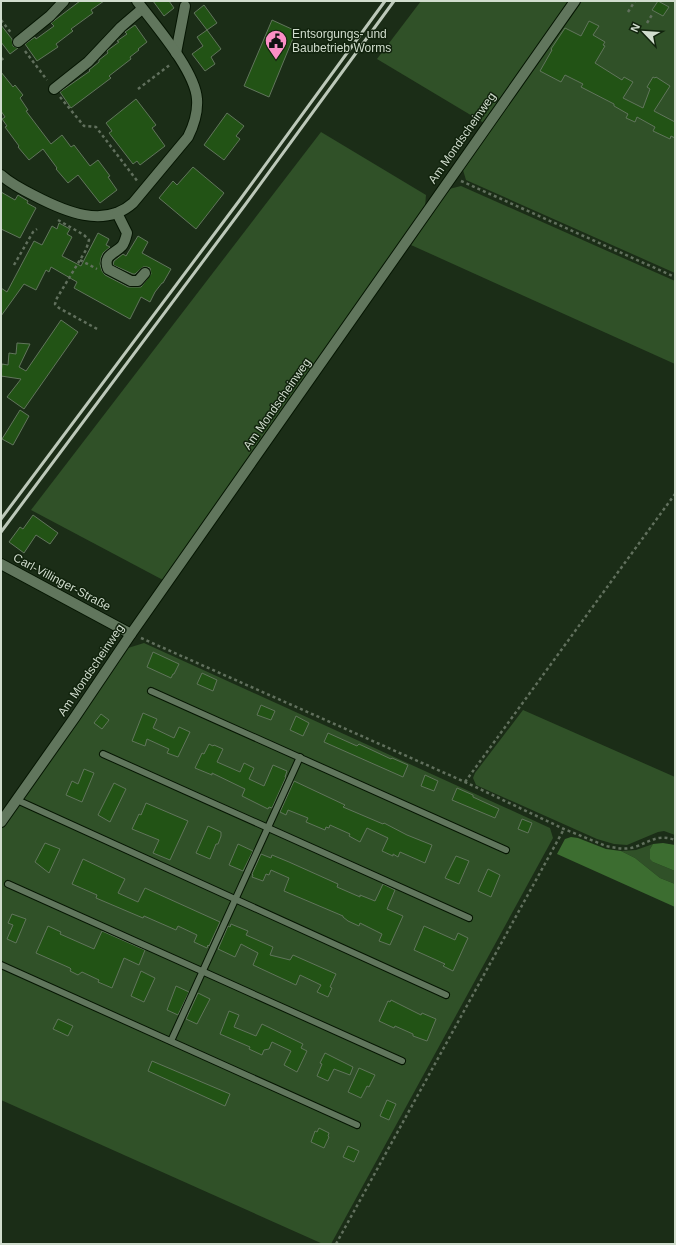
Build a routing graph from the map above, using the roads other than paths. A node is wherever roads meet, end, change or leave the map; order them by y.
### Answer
1 (64, 1) edge
2 (575, 1) edge
3 (140, 5) edge
4 (185, 6) dead end
5 (18, 42) road end
6 (177, 56) junction
7 (54, 89) road end
8 (1, 175) edge
9 (117, 213) junction
10 (145, 273) dead end
11 (1, 564) edge
12 (131, 634) junction
13 (151, 691) dead end
14 (103, 754) dead end
15 (300, 757) junction
16 (17, 800) junction
17 (1, 822) edge
18 (268, 828) junction
19 (506, 850) dead end
20 (8, 884) dead end
21 (235, 900) junction
22 (469, 918) dead end
23 (1, 966) edge
24 (203, 971) junction
25 (446, 994) dead end
26 (171, 1041) junction
27 (402, 1061) dead end
28 (357, 1125) dead end

1 - 5 street
2 - 12 street, Am Mondscheinweg
3 - 6 street
3 - 7 street
4 - 6 street
6 - 9 street
8 - 9 street
9 - 10 street
11 - 12 street, Carl-Villinger-Straße
12 - 16 street, Am Mondscheinweg
13 - 15 lane
14 - 18 lane
15 - 18 lane
15 - 19 lane
16 - 17 street, Am Mondscheinweg
16 - 21 lane
18 - 21 lane
18 - 22 lane
20 - 24 lane
21 - 24 lane
21 - 25 lane
23 - 26 lane
24 - 26 lane
24 - 27 lane
26 - 28 lane

